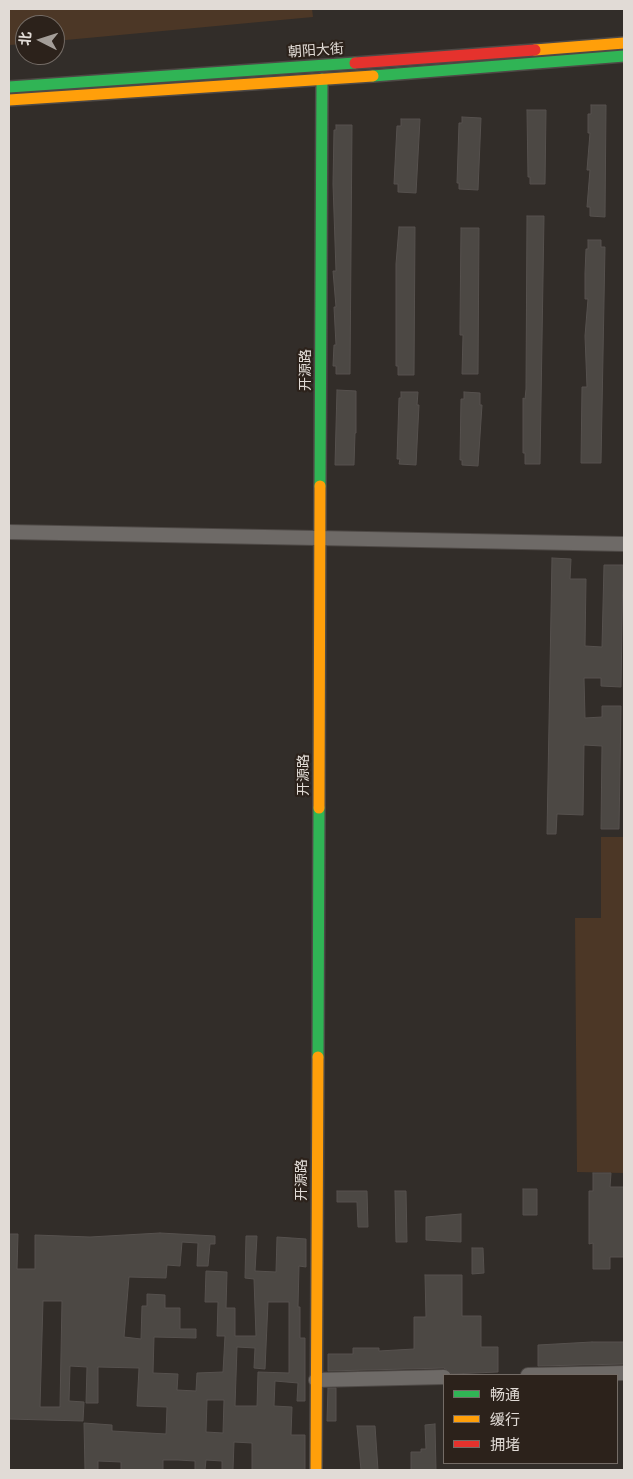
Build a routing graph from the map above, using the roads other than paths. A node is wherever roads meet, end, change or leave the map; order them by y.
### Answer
1 (624, 43) edge
2 (624, 56) edge
3 (322, 79) junction
4 (9, 87) edge
5 (9, 100) edge
6 (9, 532) edge
7 (320, 539) junction
8 (624, 544) edge
9 (624, 1373) edge
10 (576, 1374) edge
11 (443, 1377) edge
12 (316, 1380) junction
13 (316, 1470) edge

1 - 4 street, 朝阳大街
2 - 3 street, 朝阳大街
3 - 5 street, 朝阳大街
3 - 7 street, 开源路
6 - 7 street
7 - 8 street
7 - 12 street, 开源路
9 - 10 street
11 - 12 street
12 - 13 street, 开源路

